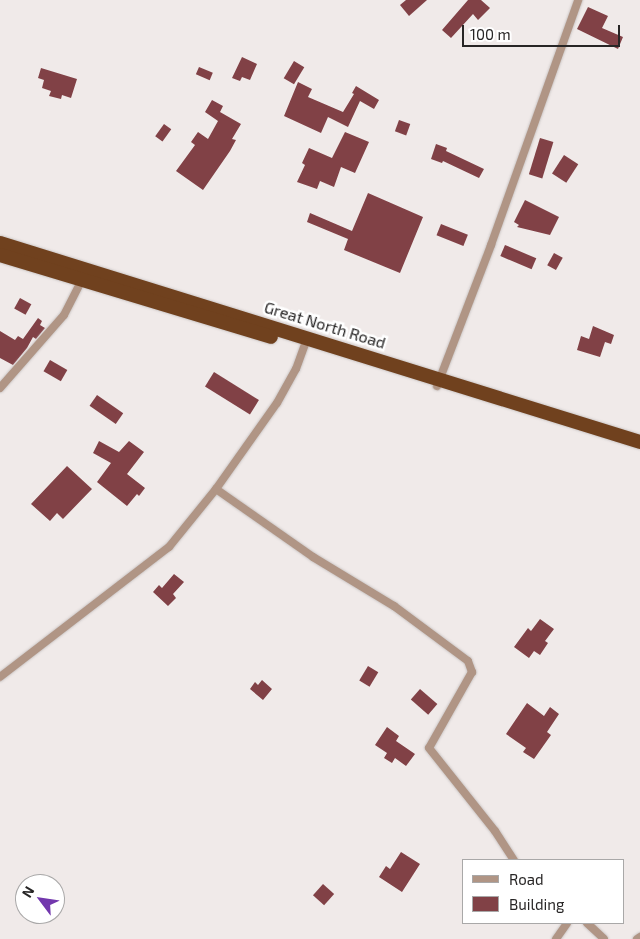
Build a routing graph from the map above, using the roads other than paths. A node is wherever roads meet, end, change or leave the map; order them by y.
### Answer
1 (578, 0) edge
2 (0, 244) edge
3 (0, 255) edge
4 (82, 280) junction
5 (305, 342) junction
6 (438, 383) junction
7 (0, 388) edge
8 (640, 442) edge
9 (640, 450) edge
10 (216, 489) junction
11 (0, 677) edge
12 (513, 859) edge
13 (566, 924) edge
14 (588, 924) edge
15 (556, 939) edge
16 (604, 939) edge

1 - 6 street
2 - 5 highway, Great North Road
3 - 4 highway, Great North Road
4 - 5 highway, Great North Road
4 - 7 street
5 - 6 highway, Great North Road
5 - 10 street
6 - 8 highway, Great North Road
6 - 9 highway, Great North Road
10 - 11 street
10 - 12 street
13 - 15 street
14 - 16 street

